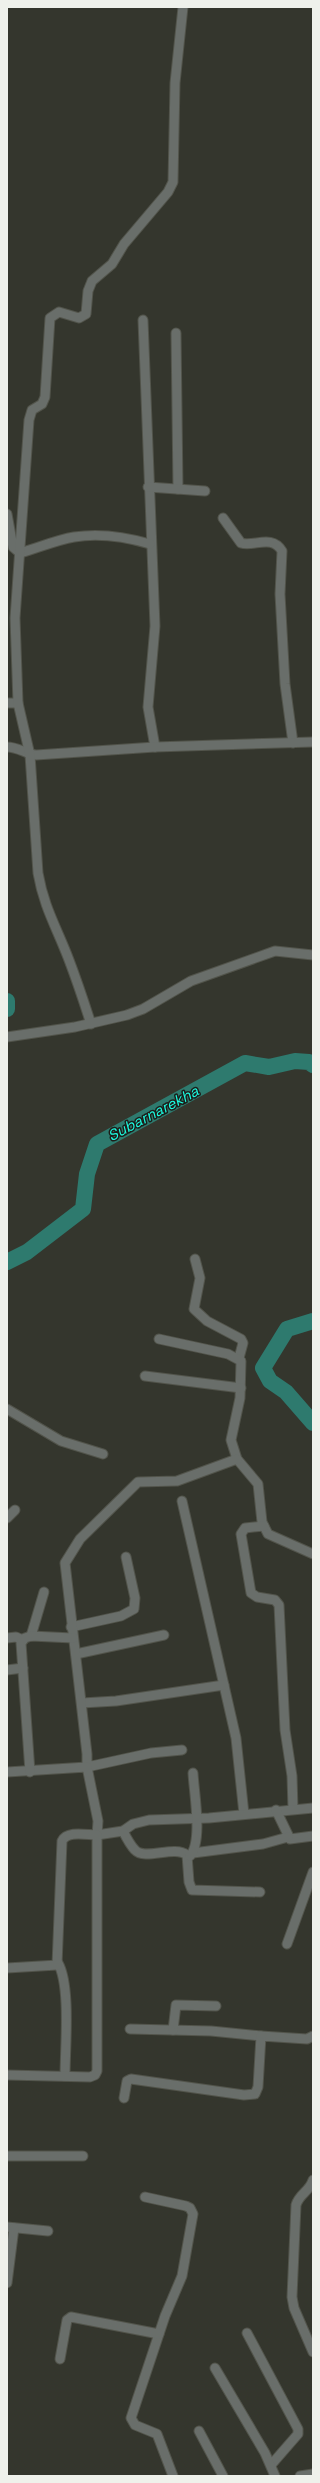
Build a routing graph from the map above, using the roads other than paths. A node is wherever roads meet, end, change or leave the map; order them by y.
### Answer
1 (183, 7) edge
2 (143, 320) dead end
3 (176, 333) dead end
4 (148, 487) junction
5 (178, 489) junction
6 (205, 491) dead end
7 (7, 514) edge
8 (224, 518) dead end
9 (150, 544) junction
10 (20, 553) junction
11 (11, 608) edge
12 (7, 702) edge
13 (18, 703) junction
14 (313, 742) edge
15 (293, 743) junction
16 (7, 747) edge
17 (155, 747) junction
18 (30, 755) junction
19 (313, 955) edge
20 (91, 1024) junction
21 (7, 1037) edge
22 (195, 1259) dead end
23 (160, 1339) dead end
24 (239, 1358) junction
25 (145, 1376) dead end
26 (241, 1388) junction
27 (7, 1410) edge
28 (103, 1454) dead end
29 (237, 1459) junction
30 (182, 1501) dead end
31 (15, 1510) dead end
32 (7, 1518) edge
33 (264, 1526) junction
34 (313, 1554) edge
35 (126, 1557) dead end
36 (44, 1592) dead end
37 (71, 1627) junction
38 (164, 1635) dead end
39 (32, 1636) junction
40 (7, 1638) edge
41 (73, 1638) junction
42 (23, 1640) junction
43 (76, 1654) junction
44 (23, 1668) junction
45 (7, 1670) edge
46 (224, 1685) junction
47 (82, 1703) junction
48 (182, 1750) dead end
49 (87, 1767) junction
50 (7, 1772) edge
51 (30, 1772) junction
52 (192, 1773) dead end
53 (313, 1808) edge
54 (293, 1809) junction
55 (276, 1810) junction
56 (244, 1814) junction
57 (196, 1818) junction
58 (123, 1831) junction
59 (98, 1835) junction
60 (313, 1836) edge
61 (288, 1837) junction
62 (191, 1855) junction
63 (313, 1872) edge
64 (260, 1892) dead end
65 (287, 1944) dead end
66 (58, 1963) junction
67 (7, 1968) edge
68 (216, 2006) dead end
69 (130, 2029) dead end
70 (173, 2030) junction
71 (261, 2036) junction
72 (313, 2036) edge
73 (7, 2075) edge
74 (65, 2076) junction
75 (124, 2098) dead end
76 (7, 2156) edge
77 (83, 2156) dead end
78 (313, 2180) edge
79 (144, 2197) dead end
80 (11, 2227) edge
81 (48, 2231) dead end
82 (7, 2283) edge
83 (247, 2333) dead end
84 (159, 2334) junction
85 (313, 2352) edge
86 (60, 2359) dead end
87 (215, 2368) dead end
88 (199, 2431) dead end
89 (271, 2465) junction
90 (313, 2474) edge
91 (173, 2476) edge
92 (223, 2476) edge
93 (275, 2476) edge
94 (300, 2476) edge

1 - 10 street
2 - 4 street
3 - 5 street
4 - 5 street
4 - 9 street
5 - 6 street
7 - 10 street
8 - 15 street
9 - 10 street
9 - 17 street
10 - 11 street
11 - 13 street
12 - 13 street
13 - 18 street
14 - 15 street
15 - 17 street
16 - 18 street
17 - 18 street
18 - 20 street
19 - 20 street
20 - 21 street
22 - 24 street
23 - 24 street
24 - 26 street
25 - 26 street
26 - 29 street
27 - 28 street
29 - 33 street
29 - 37 street
30 - 46 street
31 - 32 street
33 - 34 street
33 - 54 street
35 - 37 street
36 - 39 street
37 - 41 street
38 - 43 street
39 - 41 street
39 - 42 street
40 - 42 street
41 - 43 street
42 - 44 street
43 - 47 street
44 - 45 street
44 - 51 street
46 - 47 street
46 - 56 street
47 - 49 street
48 - 49 street
49 - 51 street
49 - 59 street
50 - 51 street
52 - 57 street
53 - 54 street
54 - 55 street
55 - 56 street
55 - 61 street
56 - 57 street
57 - 58 street
57 - 62 street
58 - 59 street
58 - 62 street
59 - 66 street
59 - 74 street
60 - 61 street
61 - 62 street
62 - 64 street
63 - 65 street
66 - 67 street
66 - 74 street
68 - 70 street
69 - 70 street
70 - 71 street
71 - 72 street
71 - 75 street
73 - 74 street
76 - 77 street
78 - 85 street
79 - 84 street
80 - 81 street
80 - 82 street
83 - 89 street
84 - 86 street
84 - 91 street
87 - 89 street
88 - 92 street
89 - 93 street
90 - 94 street

